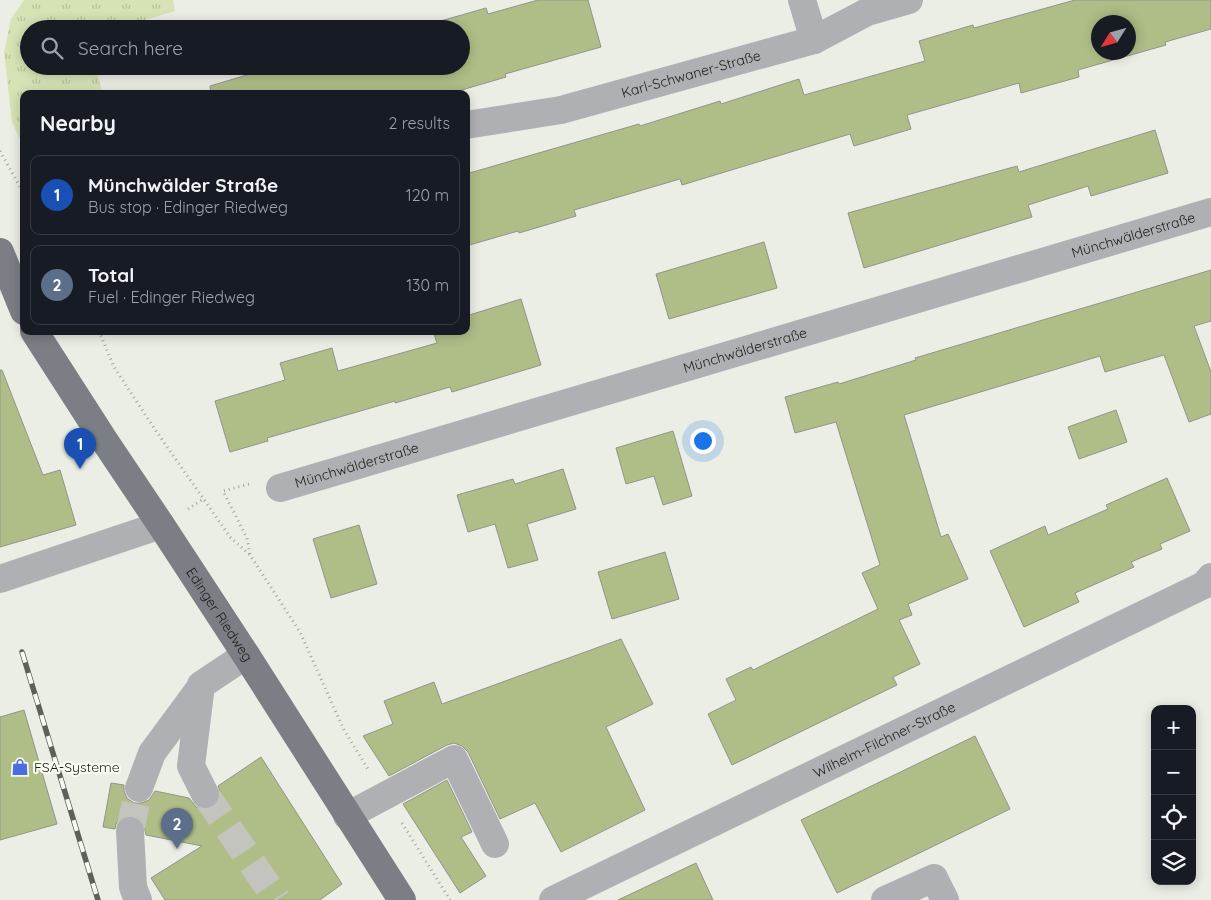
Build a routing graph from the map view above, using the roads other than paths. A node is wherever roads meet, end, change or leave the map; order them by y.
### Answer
1 (802, 0) edge
2 (910, 0) edge
3 (814, 40) junction
4 (470, 124) edge
5 (1211, 212) edge
6 (0, 252) edge
7 (0, 285) edge
8 (20, 301) edge
9 (20, 311) edge
10 (37, 335) edge
11 (280, 488) road end
12 (162, 525) junction
13 (1211, 577) edge
14 (0, 579) edge
15 (246, 655) junction
16 (202, 685) junction
17 (139, 788) tunnel mouth
18 (206, 794) tunnel mouth
19 (347, 816) junction
20 (130, 831) tunnel mouth
21 (495, 844) dead end
22 (138, 900) edge
23 (402, 900) edge
24 (554, 900) edge
25 (885, 900) edge
26 (945, 900) edge

1 - 3 street
2 - 3 street, Karl-Schwaner-Straße
3 - 4 street, Karl-Schwaner-Straße
5 - 11 street, Münchwälderstraße
6 - 8 main road
7 - 9 main road
10 - 12 main road, Edinger Riedweg
12 - 14 street
12 - 15 main road, Edinger Riedweg
13 - 24 street, Wilhelm-Filchner-Straße
15 - 16 street
15 - 19 main road, Edinger Riedweg
16 - 17 street
16 - 18 street
19 - 21 street
19 - 23 main road, Edinger Riedweg
20 - 22 street
25 - 26 street

